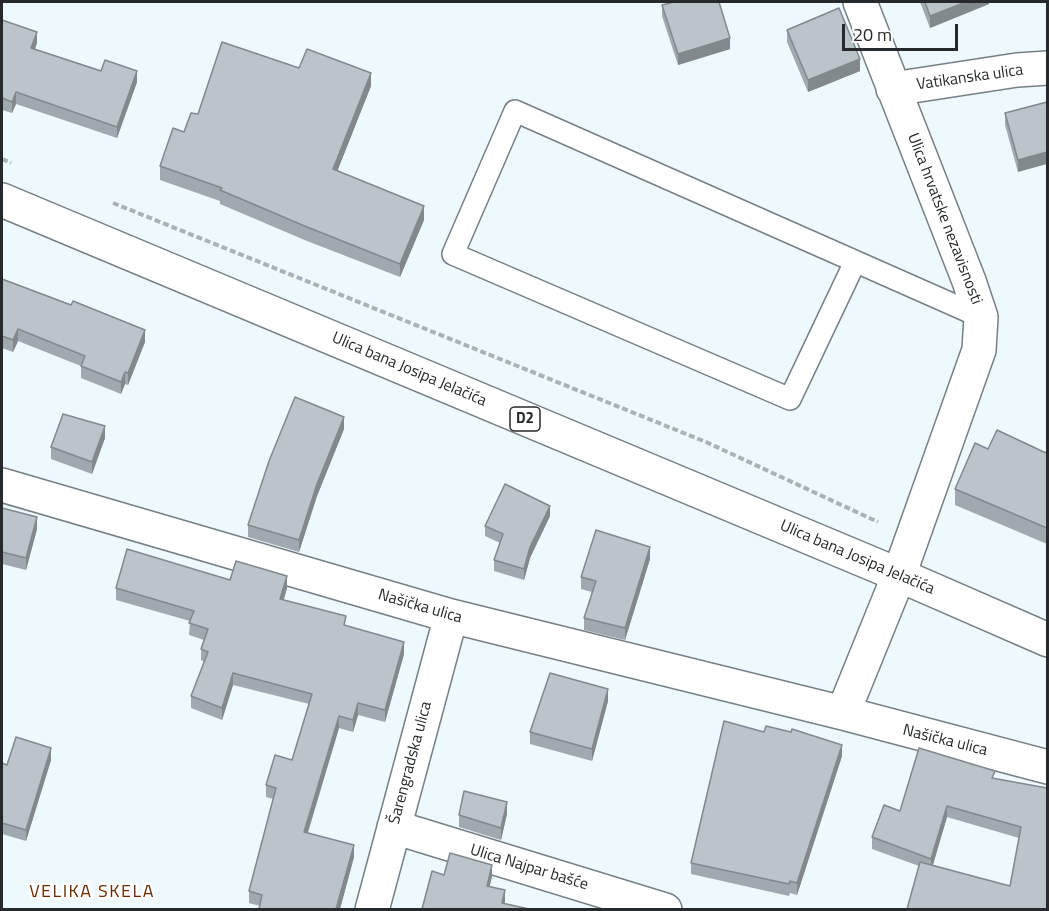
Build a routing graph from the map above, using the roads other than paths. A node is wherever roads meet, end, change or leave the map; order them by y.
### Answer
1 (860, 2) edge
2 (1047, 68) edge
3 (894, 89) junction
4 (2, 200) edge
5 (855, 262) junction
6 (981, 317) junction
7 (2, 486) edge
8 (899, 575) junction
9 (451, 616) junction
10 (1047, 640) edge
11 (843, 713) junction
12 (1047, 767) edge
13 (394, 827) junction
14 (372, 909) edge
15 (665, 909) edge

1 - 3 street, Ulica hrvatske nezavisnosti
2 - 3 street, Vatikanska ulica
3 - 6 street, Ulica hrvatske nezavisnosti
4 - 8 street, Ulica bana Josipa Jelačića / D2
5 - 5 lane
5 - 6 lane
6 - 8 street, Ulica hrvatske nezavisnosti
7 - 9 street, Našička ulica
8 - 10 street, Ulica bana Josipa Jelačića / D2
8 - 11 street
9 - 11 street, Našička ulica
9 - 13 street, Šarengradska ulica
11 - 12 street, Našička ulica
13 - 14 street, Šarengradska ulica
13 - 15 street, Ulica Najpar bašće

